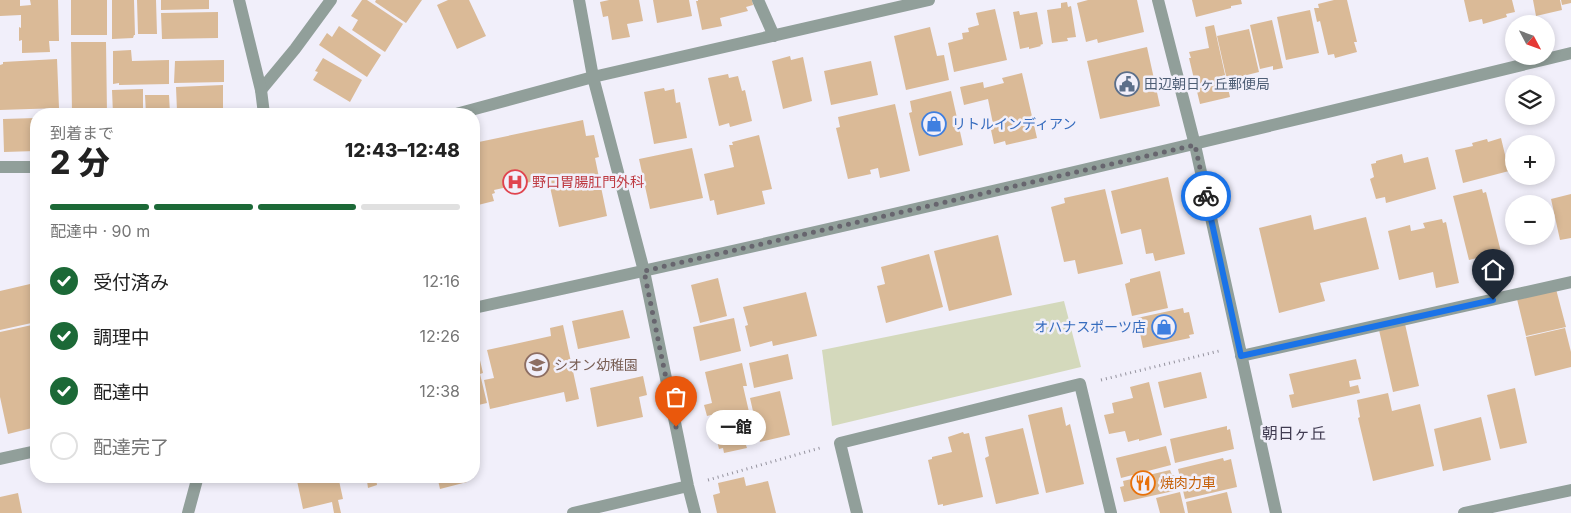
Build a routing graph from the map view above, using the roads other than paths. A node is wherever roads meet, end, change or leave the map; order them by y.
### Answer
1 (239, 0) edge
2 (331, 0) edge
3 (579, 0) edge
4 (758, 0) edge
5 (929, 0) edge
6 (1158, 0) edge
7 (774, 36) junction
8 (1571, 53) edge
9 (593, 77) junction
10 (261, 90) junction
11 (263, 108) edge
12 (478, 108) edge
13 (1195, 145) junction
14 (0, 167) edge
15 (30, 167) edge
16 (644, 271) junction
17 (1571, 282) edge
18 (480, 307) edge
19 (1240, 352) junction
20 (30, 452) edge
21 (0, 459) edge
22 (196, 483) edge
23 (688, 486) junction
24 (1571, 490) edge
25 (188, 513) edge
26 (572, 513) edge
27 (695, 513) edge
28 (857, 513) edge
29 (1111, 513) edge
30 (1276, 513) edge
31 (1464, 513) edge

1 - 10 street
2 - 10 street
3 - 9 street
4 - 7 street
5 - 7 street
6 - 13 street
7 - 9 street
8 - 13 street
9 - 12 street
9 - 16 street
10 - 11 street
13 - 16 street
13 - 19 street
14 - 15 street
16 - 18 street
16 - 23 street
17 - 19 street
19 - 30 street
20 - 21 street
22 - 25 street
23 - 26 street
23 - 27 street
24 - 31 street
28 - 29 street

